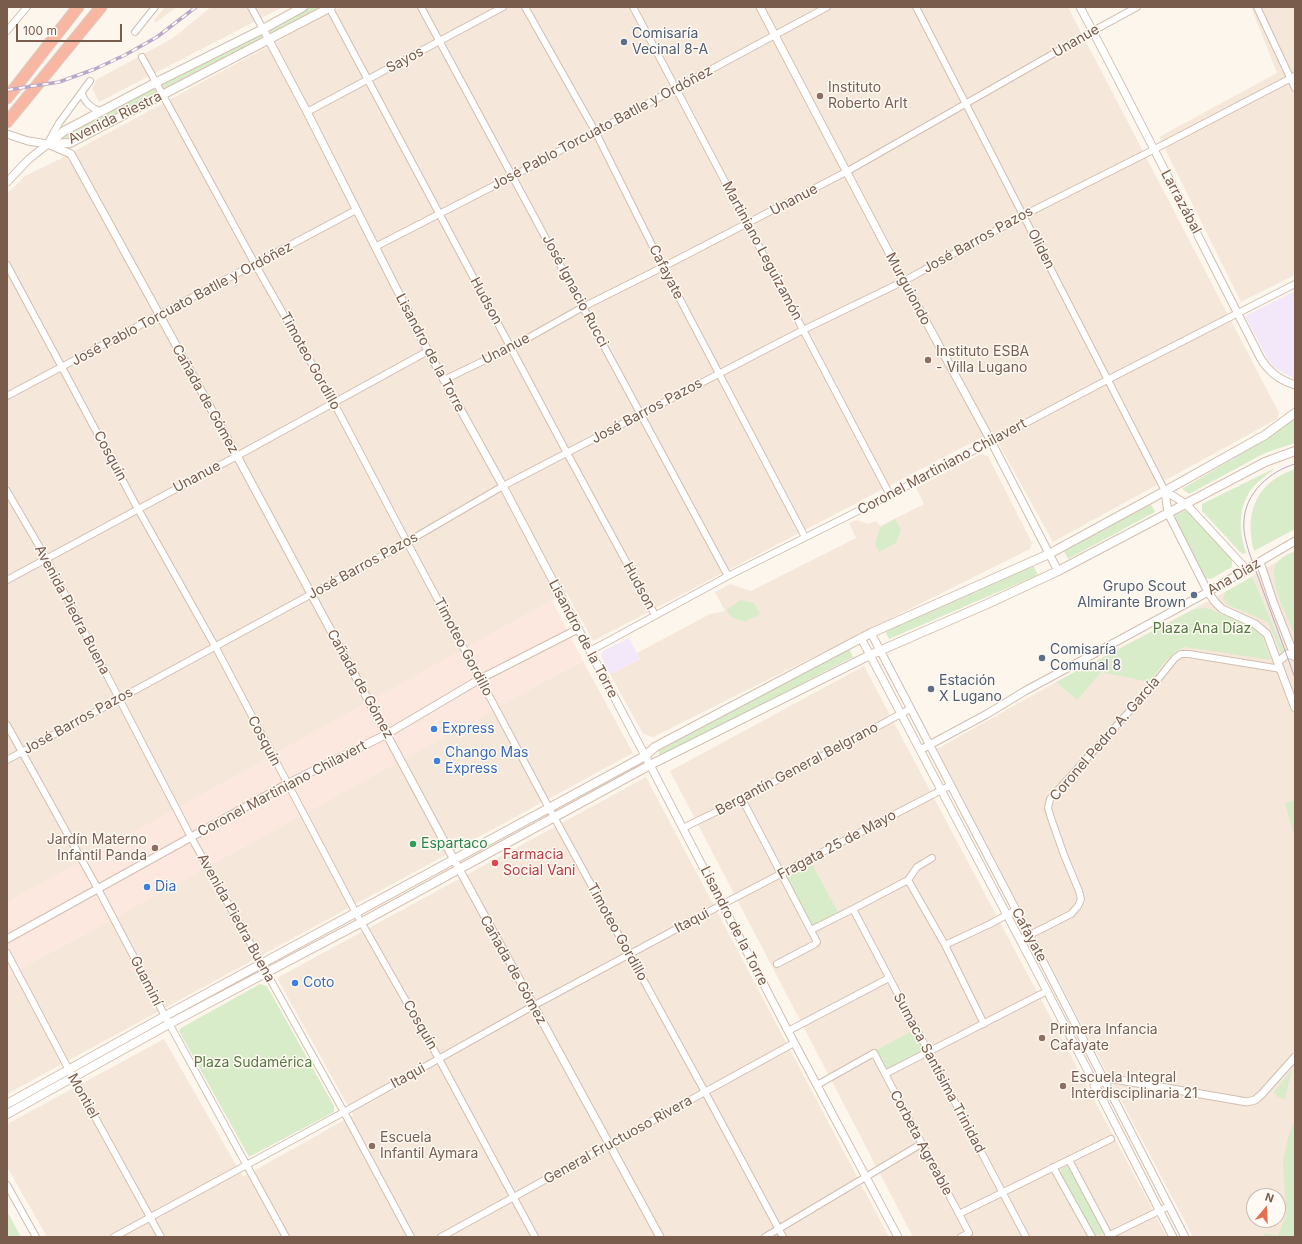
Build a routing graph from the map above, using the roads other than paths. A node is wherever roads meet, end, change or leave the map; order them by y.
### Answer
1 (27, 7) edge
2 (78, 7) edge
3 (101, 7) edge
4 (155, 7) edge
5 (251, 7) edge
6 (303, 7) edge
7 (330, 7) edge
8 (421, 7) edge
9 (503, 7) edge
10 (526, 7) edge
11 (633, 7) edge
12 (760, 7) edge
13 (827, 7) edge
14 (916, 7) edge
15 (1080, 7) edge
16 (1137, 7) edge
17 (1257, 7) edge
18 (263, 29) junction
19 (7, 31) edge
20 (1093, 31) junction
21 (135, 32) dead end
22 (775, 35) junction
23 (269, 40) junction
24 (440, 41) junction
25 (142, 57) dead end
26 (1293, 77) edge
27 (368, 79) junction
28 (90, 82) dead end
29 (155, 83) junction
30 (1295, 88) edge
31 (676, 89) junction
32 (82, 94) junction
33 (162, 95) junction
34 (7, 98) edge
35 (966, 104) junction
36 (100, 111) junction
37 (307, 112) junction
38 (7, 122) edge
39 (595, 131) junction
40 (7, 134) edge
41 (48, 144) junction
42 (1153, 150) junction
43 (846, 172) junction
44 (513, 176) junction
45 (7, 182) edge
46 (356, 210) junction
47 (439, 214) junction
48 (1024, 215) junction
49 (748, 224) junction
50 (375, 247) junction
51 (256, 264) junction
52 (7, 265) edge
53 (663, 267) junction
54 (904, 281) junction
55 (1295, 284) edge
56 (583, 307) junction
57 (1238, 313) junction
58 (159, 316) junction
59 (803, 330) junction
60 (512, 348) junction
61 (428, 351) junction
62 (62, 367) junction
63 (719, 374) junction
64 (444, 380) junction
65 (1108, 380) junction
66 (1295, 385) edge
67 (7, 396) edge
68 (334, 402) junction
69 (1295, 413) edge
70 (641, 414) junction
71 (991, 441) junction
72 (1295, 451) edge
73 (567, 453) junction
74 (237, 456) junction
75 (503, 486) junction
76 (7, 491) edge
77 (1165, 491) junction
78 (890, 495) junction
79 (1186, 504) junction
80 (138, 509) junction
81 (1168, 513) junction
82 (805, 537) junction
83 (1295, 541) edge
84 (407, 542) junction
85 (1049, 554) junction
86 (46, 558) junction
87 (1260, 562) junction
88 (1247, 570) junction
89 (1058, 571) junction
90 (728, 576) junction
91 (7, 580) edge
92 (1208, 592) junction
93 (310, 595) junction
94 (655, 615) junction
95 (578, 629) junction
96 (871, 633) junction
97 (861, 638) junction
98 (215, 646) junction
99 (879, 650) junction
100 (590, 651) junction
101 (870, 655) junction
102 (1295, 657) edge
103 (1278, 662) junction
104 (1281, 669) junction
105 (480, 679) junction
106 (119, 698) junction
107 (1295, 708) edge
108 (910, 709) junction
109 (901, 714) junction
110 (7, 725) edge
111 (387, 734) junction
112 (930, 745) junction
113 (920, 750) junction
114 (22, 752) junction
115 (645, 756) junction
116 (7, 760) edge
117 (650, 765) junction
118 (287, 784) junction
119 (951, 785) junction
120 (941, 790) junction
121 (742, 799) junction
122 (549, 808) junction
123 (554, 817) junction
124 (683, 828) junction
125 (191, 837) junction
126 (932, 858) dead end
127 (454, 859) junction
128 (459, 869) junction
129 (781, 874) junction
130 (908, 880) junction
131 (98, 889) junction
132 (723, 904) junction
133 (853, 910) junction
134 (1016, 910) junction
135 (356, 913) junction
136 (1006, 915) junction
137 (362, 922) junction
138 (811, 930) junction
139 (1029, 935) junction
140 (7, 938) edge
141 (1020, 940) junction
142 (945, 945) junction
143 (7, 954) edge
144 (630, 954) junction
145 (262, 964) junction
146 (777, 964) dead end
147 (266, 972) junction
148 (889, 978) junction
149 (1047, 991) junction
150 (533, 1006) junction
151 (164, 1016) junction
152 (169, 1024) junction
153 (984, 1024) junction
154 (788, 1031) junction
155 (794, 1043) junction
156 (929, 1052) junction
157 (1295, 1057) edge
158 (439, 1059) junction
159 (71, 1074) junction
160 (885, 1074) junction
161 (1104, 1081) junction
162 (817, 1085) junction
163 (1094, 1086) junction
164 (705, 1092) junction
165 (7, 1104) edge
166 (344, 1112) junction
167 (7, 1114) edge
168 (1111, 1139) dead end
169 (921, 1144) junction
170 (610, 1145) junction
171 (1069, 1160) junction
172 (246, 1164) junction
173 (1053, 1167) junction
174 (866, 1176) junction
175 (7, 1186) edge
176 (1002, 1193) junction
177 (514, 1197) junction
178 (1169, 1206) junction
179 (1158, 1210) junction
180 (959, 1214) junction
181 (150, 1217) junction
182 (778, 1229) junction
183 (1109, 1236) edge
184 (36, 1237) edge
185 (114, 1237) edge
186 (161, 1237) edge
187 (286, 1237) edge
188 (411, 1237) edge
189 (441, 1237) edge
190 (535, 1237) edge
191 (660, 1237) edge
192 (765, 1237) edge
193 (783, 1237) edge
194 (898, 1237) edge
195 (961, 1237) edge
196 (1026, 1237) edge
197 (1092, 1237) edge
198 (1173, 1237) edge
199 (1185, 1237) edge

1 - 19 street
2 - 34 highway
3 - 38 highway
4 - 21 street
5 - 18 street
6 - 18 main road, Avenida Riestra
7 - 23 main road, Avenida Riestra
7 - 27 street, Hudson
8 - 24 street, José Ignacio Rucci
9 - 24 street, Sayos
10 - 39 street, Cafayate
11 - 31 street, Martiniano Leguizamón
12 - 22 street, Murguiondo
13 - 22 street, José Pablo Torcuato Batlle y Ordóñez
14 - 35 street, Oliden
15 - 20 street, Larrazábal
16 - 20 street, Unanue
17 - 26 street
18 - 23 street, Lisandro de la Torre
18 - 29 main road, Avenida Riestra
20 - 35 street, Unanue
20 - 42 street, Larrazábal
22 - 31 street, José Pablo Torcuato Batlle y Ordóñez
22 - 43 street, Murguiondo
23 - 33 main road, Avenida Riestra
23 - 37 street, Lisandro de la Torre
24 - 27 street, Sayos
24 - 44 street, José Ignacio Rucci
25 - 29 street, Timoteo Gordillo
26 - 30 street
26 - 42 street, José Barros Pazos
27 - 37 street, Sayos
27 - 47 street, Hudson
28 - 32 street
29 - 33 street, Timoteo Gordillo
29 - 36 main road, Avenida Riestra
31 - 39 street, José Pablo Torcuato Batlle y Ordóñez
31 - 49 street, Martiniano Leguizamón
32 - 36 street
32 - 41 street
33 - 41 main road, Avenida Riestra
33 - 51 street, Timoteo Gordillo
35 - 43 street, Unanue
35 - 48 street, Oliden
36 - 41 main road, Avenida Riestra
37 - 46 street, Lisandro de la Torre
39 - 44 street, José Pablo Torcuato Batlle y Ordóñez
39 - 53 street, Cafayate
40 - 41 street, Cañada de Gómez
41 - 45 street
41 - 58 street, Cañada de Gómez
42 - 48 street, José Barros Pazos
42 - 57 street, Larrazábal
43 - 49 street, Unanue
43 - 54 street, Murguiondo
44 - 47 street, José Pablo Torcuato Batlle y Ordóñez
44 - 56 street, José Ignacio Rucci
46 - 50 street, Lisandro de la Torre
46 - 51 street, José Pablo Torcuato Batlle y Ordóñez
47 - 50 street, José Pablo Torcuato Batlle y Ordóñez
47 - 60 street, Hudson
48 - 54 street, José Barros Pazos
48 - 65 street, Oliden
49 - 53 street, Unanue
49 - 59 street, Martiniano Leguizamón
50 - 61 street, Lisandro de la Torre
51 - 58 street, José Pablo Torcuato Batlle y Ordóñez
51 - 68 street, Timoteo Gordillo
52 - 62 street, Cosquín
53 - 56 street, Unanue
53 - 63 street, Cafayate
54 - 59 street, José Barros Pazos
54 - 71 street, Murguiondo
55 - 57 street, Coronel Martiniano Chilavert
56 - 60 street, Unanue
56 - 70 street, José Ignacio Rucci
57 - 65 street, Coronel Martiniano Chilavert
57 - 66 street, Larrazábal
58 - 62 street, José Pablo Torcuato Batlle y Ordóñez
58 - 74 street, Cañada de Gómez
59 - 63 street, José Barros Pazos
59 - 78 street, Martiniano Leguizamón
60 - 64 street, Unanue
60 - 73 street, Hudson
61 - 64 street, Lisandro de la Torre
61 - 68 street, Unanue
62 - 67 street, José Pablo Torcuato Batlle y Ordóñez
62 - 80 street, Cosquín
63 - 70 street, José Barros Pazos
63 - 82 street, Cafayate
64 - 75 street, Lisandro de la Torre
65 - 71 street, Coronel Martiniano Chilavert
65 - 77 street, Oliden
68 - 74 street, Unanue
68 - 84 street, Timoteo Gordillo
69 - 77 main road
70 - 73 street, José Barros Pazos
70 - 90 street, José Ignacio Rucci
71 - 78 street, Coronel Martiniano Chilavert
71 - 85 street, Murguiondo
72 - 79 main road
73 - 75 street, José Barros Pazos
73 - 94 street, Hudson
74 - 80 street, Unanue
74 - 93 street, Cañada de Gómez
75 - 84 street, José Barros Pazos
75 - 95 street, Lisandro de la Torre
76 - 86 street, Avenida Piedra Buena
77 - 79 street
77 - 81 street
77 - 85 main road
78 - 82 street, Coronel Martiniano Chilavert
79 - 81 main road
79 - 88 street
80 - 86 street, Unanue
80 - 98 street, Cosquín
81 - 89 main road
81 - 92 street
82 - 90 street, Coronel Martiniano Chilavert
83 - 87 street, Ana Díaz
84 - 93 street, José Barros Pazos
84 - 105 street, Timoteo Gordillo
85 - 89 street, Murguiondo
85 - 96 main road
86 - 91 street, Unanue
86 - 106 street, Avenida Piedra Buena
87 - 88 street, Ana Díaz
87 - 102 street
88 - 92 street, Ana Díaz
89 - 99 main road
90 - 94 street, Coronel Martiniano Chilavert
92 - 103 street
92 - 112 street, Ana Díaz
93 - 98 street, José Barros Pazos
93 - 111 street, Cañada de Gómez
94 - 100 street, Coronel Martiniano Chilavert
95 - 100 street, Lisandro de la Torre
95 - 105 street, Coronel Martiniano Chilavert
96 - 97 main road
96 - 99 street, Cafayate
97 - 101 street, Cafayate
97 - 115 main road
98 - 106 street, José Barros Pazos
98 - 118 street, Cosquín
99 - 101 main road
99 - 108 street, Cafayate
100 - 115 street, Lisandro de la Torre
101 - 109 street, Cafayate
101 - 117 main road
102 - 103 street
103 - 104 street
104 - 107 street
104 - 139 street, Coronel Pedro A. García
105 - 111 street, Coronel Martiniano Chilavert
105 - 122 street, Timoteo Gordillo
106 - 114 street, José Barros Pazos
106 - 125 street, Avenida Piedra Buena
108 - 109 street, Bergantín General Belgrano
108 - 112 street, Cafayate
109 - 113 street, Cafayate
109 - 121 street, Bergantín General Belgrano
110 - 114 street, Guaminí
111 - 118 street, Coronel Martiniano Chilavert
111 - 127 street, Cañada de Gómez
112 - 113 street, Ana Díaz
112 - 119 street, Cafayate
113 - 120 street, Cafayate
114 - 116 street, José Barros Pazos
114 - 131 street, Guaminí
115 - 117 street, Lisandro de la Torre
115 - 122 main road
117 - 123 main road
117 - 124 street, Lisandro de la Torre
118 - 125 street, Coronel Martiniano Chilavert
118 - 135 street, Cosquín
119 - 120 street, Fragata 25 de Mayo
119 - 134 street, Cafayate
120 - 129 street, Fragata 25 de Mayo
120 - 136 street, Cafayate
121 - 124 street, Bergantín General Belgrano
121 - 129 street
122 - 123 street, Timoteo Gordillo
122 - 127 main road
123 - 128 main road
123 - 144 street, Timoteo Gordillo
124 - 132 street, Lisandro de la Torre
125 - 131 street, Coronel Martiniano Chilavert
125 - 145 street, Avenida Piedra Buena
126 - 130 street
127 - 128 street, Cañada de Gómez
127 - 135 main road
128 - 137 main road
128 - 150 street, Cañada de Gómez
129 - 132 street, Fragata 25 de Mayo
129 - 138 street
130 - 133 street
130 - 142 street
131 - 140 street, Coronel Martiniano Chilavert
131 - 151 street, Guaminí
132 - 144 street, Itaqui
132 - 154 street, Lisandro de la Torre
133 - 138 street
133 - 148 street, Sumaca Santísima Trinidad
134 - 136 street
134 - 139 street, Cafayate
135 - 137 street, Cosquín
135 - 145 main road
136 - 141 street, Cafayate
136 - 142 street
137 - 147 main road
137 - 158 street, Cosquín
138 - 146 street
139 - 141 street, Coronel Pedro A. García
139 - 161 street, Cafayate
141 - 149 street, Cafayate
142 - 153 street
143 - 159 street, Montiel
144 - 150 street, Itaqui
144 - 164 street, Timoteo Gordillo
145 - 147 street, Avenida Piedra Buena
145 - 151 main road
147 - 152 main road
147 - 166 street, Avenida Piedra Buena
148 - 154 street
148 - 156 street, Sumaca Santísima Trinidad
149 - 153 street
149 - 163 street, Cafayate
150 - 158 street, Itaqui
150 - 170 street, Cañada de Gómez
151 - 152 street, Guaminí
151 - 159 main road
152 - 159 main road
152 - 172 street, Guaminí
153 - 156 street
154 - 155 street, Lisandro de la Torre
155 - 162 street, Lisandro de la Torre
155 - 164 street, General Fructuoso Rivera
156 - 160 street
156 - 176 street, Sumaca Santísima Trinidad
157 - 161 street
158 - 166 street, Itaqui
158 - 177 street, Cosquín
159 - 165 main road
159 - 167 main road
159 - 181 street, Montiel
160 - 162 street, Corbeta Agreable
160 - 169 street, Corbeta Agreable
161 - 163 street
161 - 178 street, Cafayate
162 - 174 street, Lisandro de la Torre
163 - 179 street, Cafayate
164 - 170 street, General Fructuoso Rivera
164 - 182 street, Timoteo Gordillo
166 - 172 street, Itaqui
166 - 188 street, Avenida Piedra Buena
168 - 171 street
169 - 174 street
169 - 180 street, Corbeta Agreable
170 - 177 street, General Fructuoso Rivera
170 - 191 street, Cañada de Gómez
171 - 173 street
171 - 183 street
172 - 181 street, Itaqui
172 - 187 street, Guaminí
173 - 176 street
173 - 197 street
174 - 182 street
174 - 194 street, Lisandro de la Torre
175 - 184 street
176 - 180 street
176 - 196 street, Sumaca Santísima Trinidad
177 - 189 street, General Fructuoso Rivera
177 - 190 street, Cosquín
178 - 179 street
178 - 199 street, Cafayate
179 - 183 street
179 - 198 street, Cafayate
180 - 195 street, Corbeta Agreable
181 - 185 street, Itaqui
181 - 186 street, Montiel
182 - 192 street
182 - 193 street, Timoteo Gordillo

